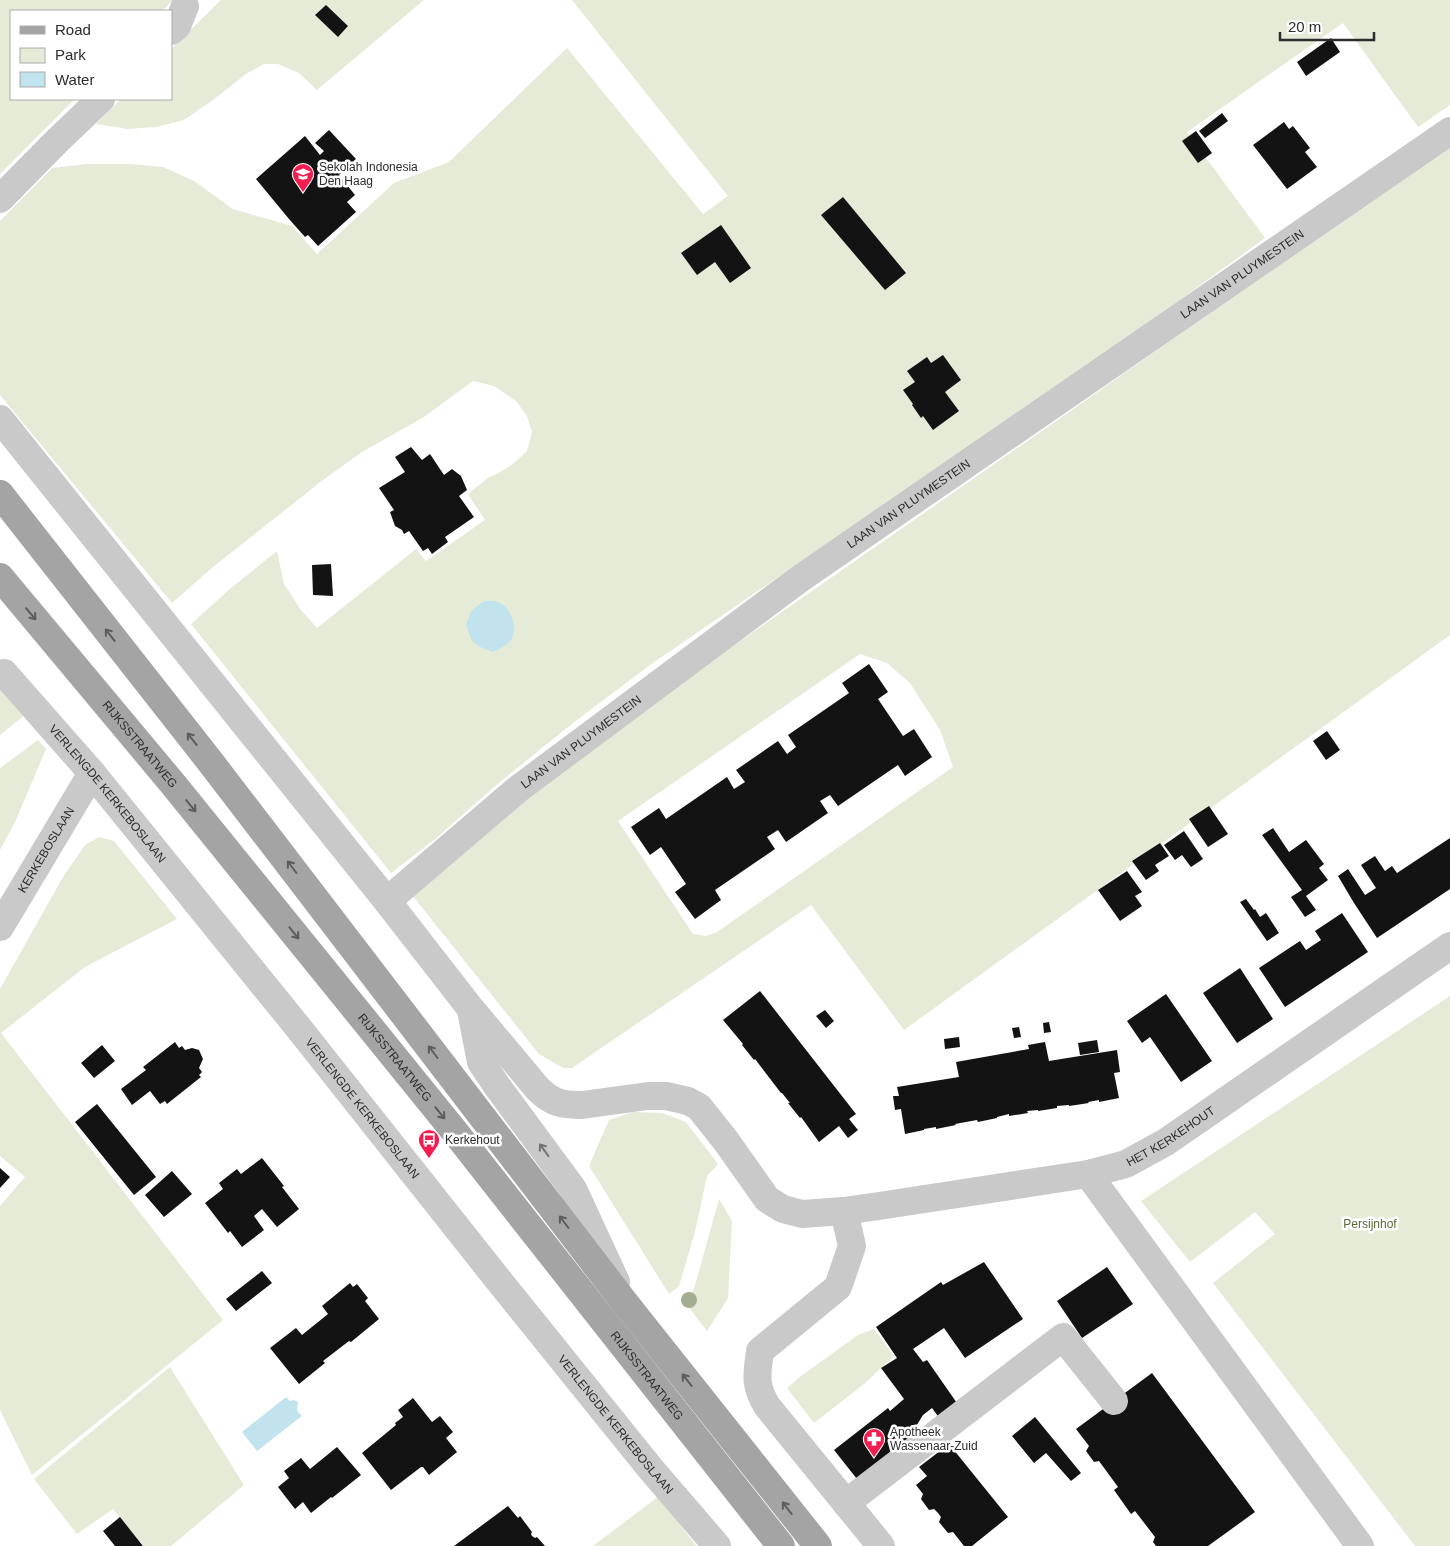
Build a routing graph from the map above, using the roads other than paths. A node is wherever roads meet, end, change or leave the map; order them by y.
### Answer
1 (185, 6) dead end
2 (172, 30) edge
3 (99, 100) edge
4 (1450, 131) edge
5 (0, 199) edge
6 (0, 419) edge
7 (0, 494) edge
8 (0, 577) edge
9 (4, 673) dead end
10 (92, 773) junction
11 (387, 901) junction
12 (0, 927) edge
13 (1450, 946) edge
14 (471, 1009) junction
15 (1088, 1174) junction
16 (844, 1211) junction
17 (625, 1303) junction
18 (1114, 1401) dead end
19 (846, 1503) junction
20 (717, 1546) edge
21 (781, 1546) edge
22 (818, 1546) edge
23 (881, 1546) edge
24 (1360, 1546) edge

1 - 2 street
3 - 5 street
4 - 11 street, LAAN VAN PLUYMESTEIN
6 - 11 street
17 -> 7 main road
8 -> 21 main road, RIJKSSTRAATWEG
9 - 10 street, VERLENGDE KERKEBOSLAAN
10 - 12 street, KERKEBOSLAAN
10 - 20 street, VERLENGDE KERKEBOSLAAN
11 - 14 street
13 - 15 street, HET KERKEHOUT
14 - 16 street
17 -> 14 street
15 - 16 street, HET KERKEHOUT
15 - 24 street
16 - 19 street
22 -> 17 main road
18 - 19 street
19 - 23 street

